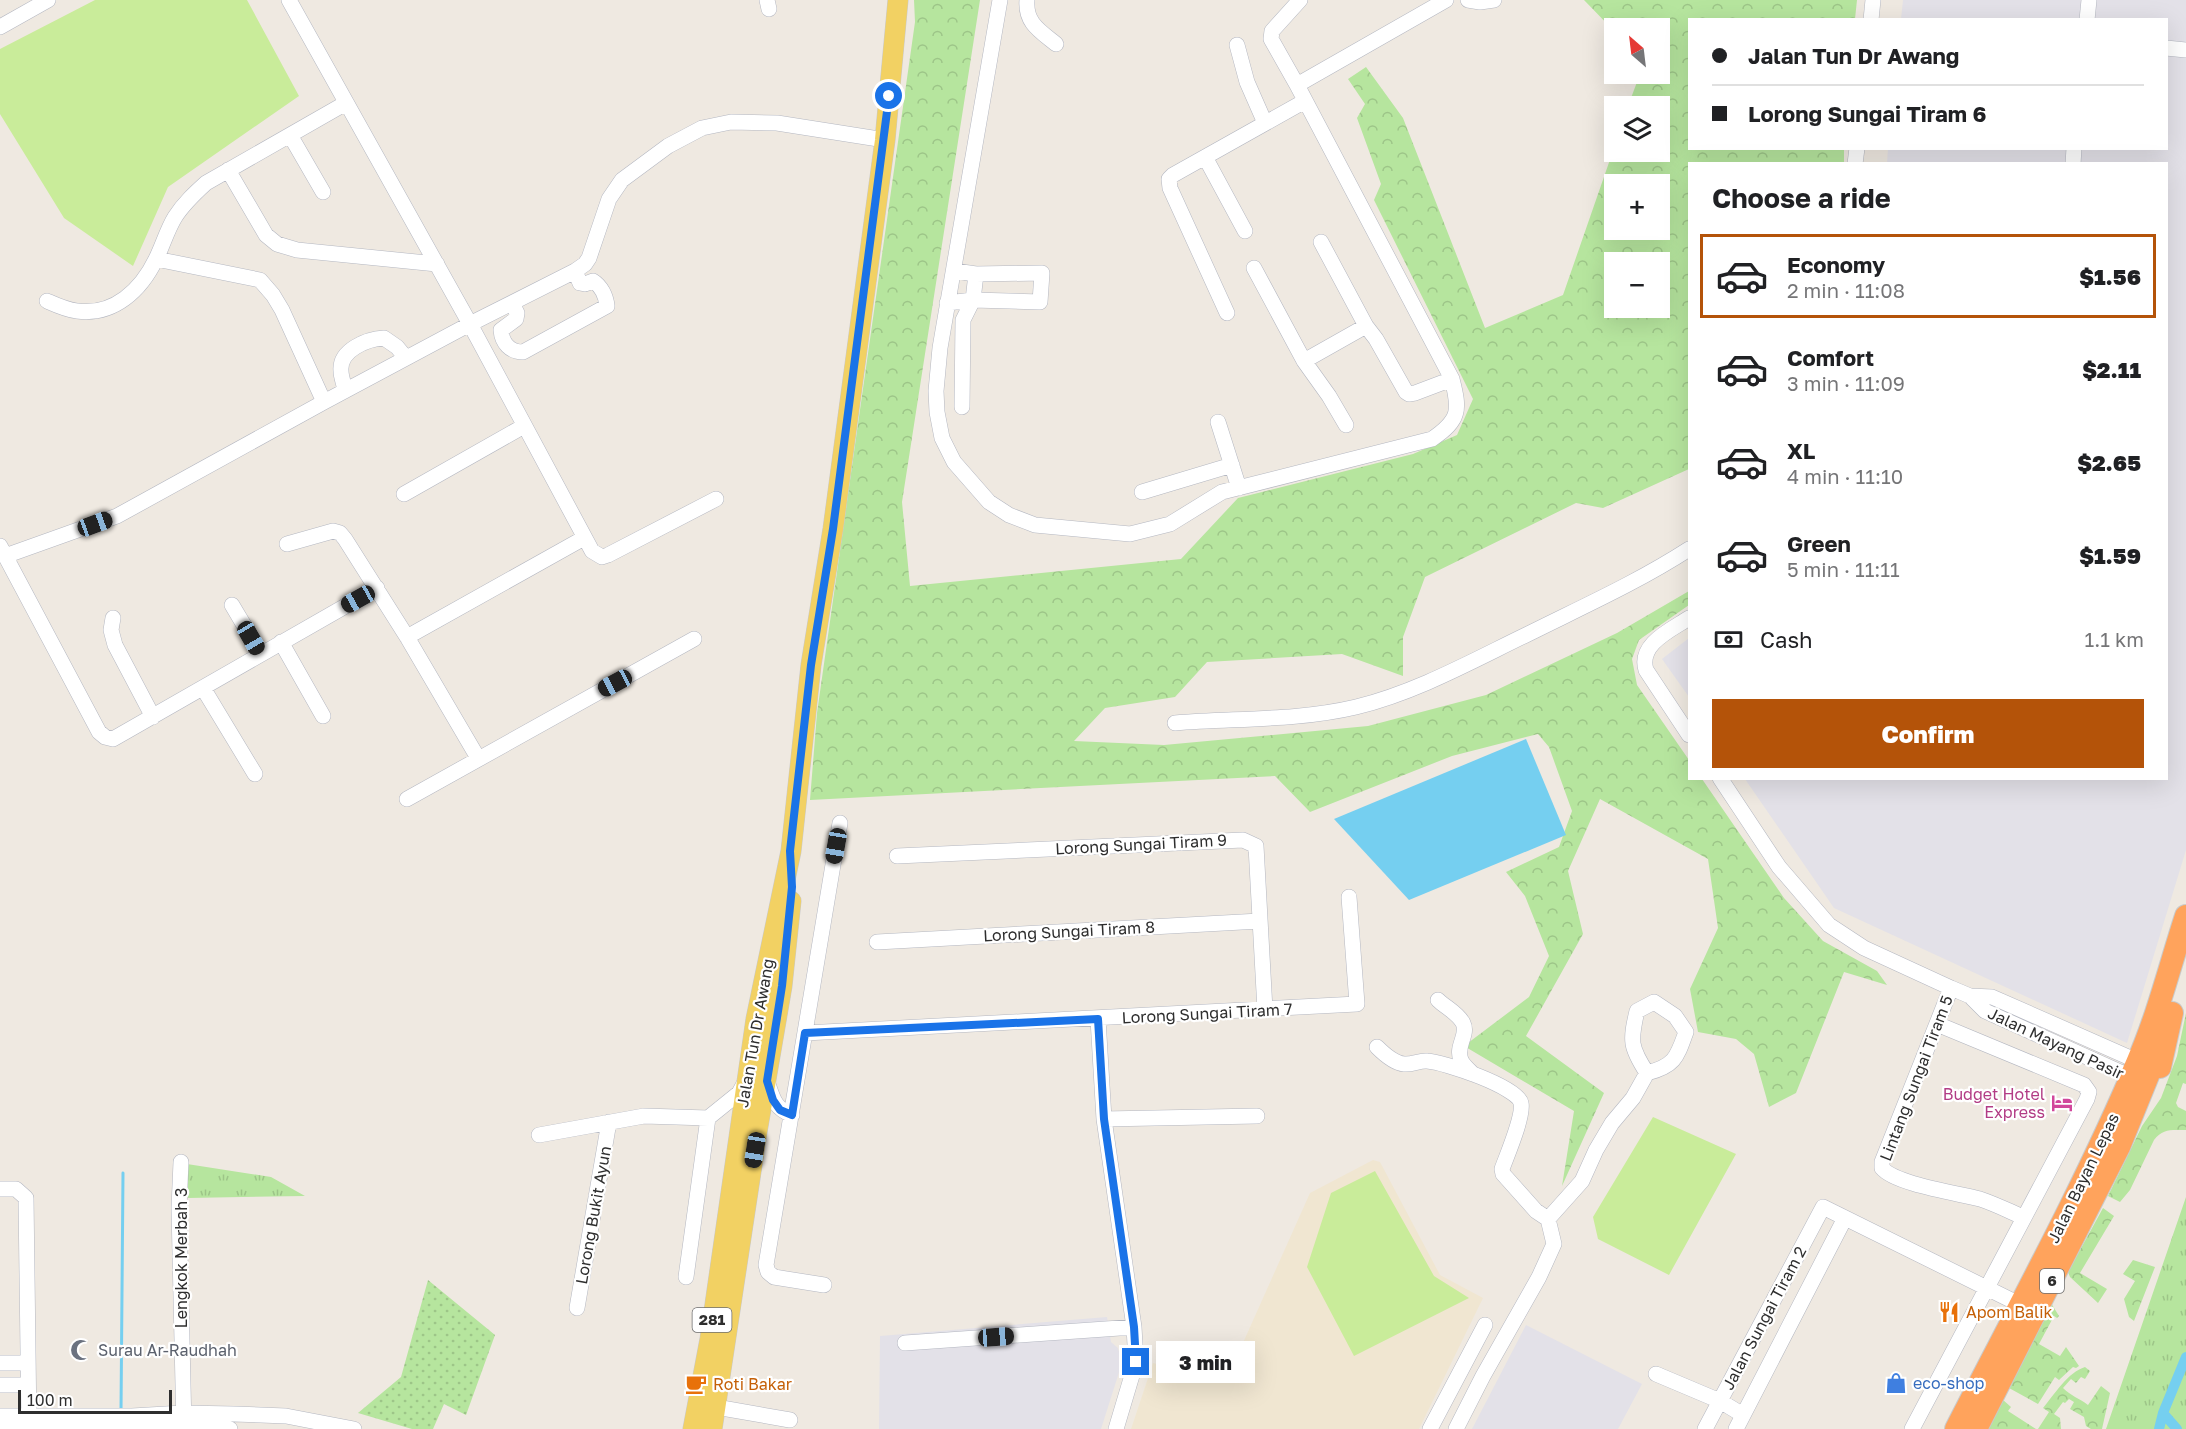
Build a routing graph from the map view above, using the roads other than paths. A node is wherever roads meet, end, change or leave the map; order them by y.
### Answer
1 (48, 0) edge
2 (289, 0) edge
3 (898, 0) edge
4 (1000, 0) edge
5 (1027, 0) edge
6 (1300, 0) edge
7 (1446, 0) edge
8 (1468, 0) edge
9 (1494, 0) edge
10 (1873, 0) edge
11 (2088, 0) edge
12 (1871, 18) edge
13 (2087, 18) edge
14 (2, 21) edge
15 (1056, 44) dead end
16 (1237, 45) dead end
17 (2168, 48) edge
18 (2186, 50) edge
19 (1297, 85) junction
20 (1305, 101) junction
21 (346, 103) junction
22 (1265, 123) junction
23 (290, 135) junction
24 (885, 140) junction
25 (1205, 157) junction
26 (228, 170) junction
27 (323, 192) dead end
28 (1245, 231) dead end
29 (1321, 242) dead end
30 (156, 259) junction
31 (436, 264) junction
32 (1254, 268) dead end
33 (575, 271) junction
34 (955, 271) junction
35 (976, 274) junction
36 (973, 300) junction
37 (47, 301) dead end
38 (512, 303) junction
39 (947, 303) junction
40 (1227, 313) dead end
41 (470, 324) junction
42 (1366, 326) junction
43 (406, 358) junction
44 (1304, 361) junction
45 (1452, 379) junction
46 (345, 390) junction
47 (324, 402) junction
48 (962, 407) dead end
49 (1218, 422) dead end
50 (1346, 425) dead end
51 (524, 426) junction
52 (1232, 465) junction
53 (1239, 488) junction
54 (1142, 492) dead end
55 (404, 494) dead end
56 (716, 499) dead end
57 (584, 538) junction
58 (287, 544) dead end
59 (1688, 550) edge
60 (3, 551) edge
61 (377, 588) junction
62 (232, 605) dead end
63 (113, 618) dead end
64 (1688, 619) edge
65 (407, 637) junction
66 (694, 639) dead end
67 (281, 642) junction
68 (261, 654) junction
69 (204, 687) junction
70 (323, 716) dead end
71 (153, 717) junction
72 (1175, 723) dead end
73 (1688, 733) edge
74 (478, 758) junction
75 (255, 774) dead end
76 (1721, 780) edge
77 (407, 799) dead end
78 (840, 823) dead end
79 (790, 851) junction
80 (897, 856) dead end
81 (1349, 897) dead end
82 (2186, 916) edge
83 (1260, 921) junction
84 (877, 942) dead end
85 (2186, 970) edge
86 (1951, 988) junction
87 (1438, 1000) dead end
88 (1265, 1010) junction
89 (2172, 1013) junction
90 (1098, 1019) junction
91 (1937, 1024) junction
92 (805, 1033) junction
93 (1377, 1047) dead end
94 (2142, 1072) junction
95 (1647, 1073) junction
96 (1473, 1074) junction
97 (746, 1080) junction
98 (767, 1081) junction
99 (711, 1115) junction
100 (792, 1115) junction
101 (1257, 1116) dead end
102 (1104, 1119) junction
103 (609, 1122) junction
104 (748, 1131) junction
105 (2125, 1132) junction
106 (539, 1135) dead end
107 (181, 1162) dead end
108 (0, 1189) edge
109 (2024, 1217) junction
110 (1548, 1218) junction
111 (1845, 1218) junction
112 (686, 1277) dead end
113 (824, 1285) dead end
114 (1988, 1288) junction
115 (2019, 1304) junction
116 (577, 1308) dead end
117 (1485, 1325) dead end
118 (1134, 1327) junction
119 (905, 1343) dead end
120 (0, 1363) edge
121 (28, 1363) junction
122 (1656, 1374) dead end
123 (0, 1385) edge
124 (28, 1385) junction
125 (1720, 1401) junction
126 (716, 1407) junction
127 (1743, 1415) junction
128 (0, 1416) edge
129 (790, 1420) dead end
130 (29, 1422) edge
131 (184, 1423) edge
132 (0, 1428) edge
133 (230, 1429) edge
134 (354, 1429) edge
135 (693, 1429) edge
136 (712, 1429) edge
137 (1116, 1429) edge
138 (1430, 1429) edge
139 (1456, 1429) edge
140 (1705, 1429) edge
141 (1736, 1429) edge
142 (1912, 1429) edge
143 (1956, 1429) edge
144 (1976, 1429) edge

1 - 14 street
2 - 21 street
3 - 24 main road, Jalan Tun Dr Awang / 281
4 - 34 street
5 - 15 street
6 - 19 street
7 - 19 street
8 - 9 street
10 - 12 street
11 - 13 street
16 - 22 street
17 - 18 street
19 - 20 street
20 - 22 street
20 - 45 street
21 - 23 street
21 - 31 street
22 - 25 street
23 - 26 street
23 - 27 street
24 - 33 street
24 - 79 main road, Jalan Tun Dr Awang / 281
25 - 28 street
25 - 40 street
26 - 30 street
26 - 31 street
29 - 42 street
30 - 37 street
30 - 47 street
31 - 41 street
32 - 44 street
33 - 38 street
33 - 38 street
34 - 35 street
34 - 39 street
35 - 36 street
35 - 36 street
36 - 39 street
36 - 48 street
38 - 41 street
39 - 53 street
41 - 43 street
41 - 51 street
42 - 44 street
42 - 45 street
43 - 46 street
43 - 46 street
44 - 50 street
45 - 53 street
46 - 47 street
47 - 60 street
49 - 52 street
51 - 55 street
51 - 57 street
52 - 53 street
52 - 54 street
56 - 57 street
57 - 65 street
58 - 61 street
59 - 72 street
60 - 71 street
61 - 65 street
61 - 67 street
62 - 68 street
63 - 71 street
64 - 73 street
65 - 74 street
66 - 74 street
67 - 68 street
67 - 70 street
68 - 69 street
69 - 71 street
69 - 75 street
74 - 77 street
76 - 86 street, Jalan Mayang Pasir
78 - 92 street
79 - 97 main road, Jalan Tun Dr Awang / 281
79 - 98 main road, Jalan Tun Dr Awang / 281
80 - 83 street, Lorong Sungai Tiram 9
81 - 88 street, Lorong Sungai Tiram 7
82 - 94 highway, Jalan Bayan Lepas / 6
83 - 84 street, Lorong Sungai Tiram 8
83 - 88 street, Lorong Sungai Tiram 9
85 - 89 highway, Jalan Bayan Lepas / 6
86 - 91 street, Lintang Sungai Tiram 5
86 - 94 street, Jalan Mayang Pasir
87 - 96 street
88 - 90 street, Lorong Sungai Tiram 7
89 - 94 highway, Jalan Bayan Lepas / 6
89 - 105 highway
90 - 92 street, Lorong Sungai Tiram 7
90 - 102 street
91 - 109 street, Lintang Sungai Tiram 5
91 - 109 street
92 - 100 street
93 - 96 street
94 - 105 highway, Jalan Bayan Lepas / 6
94 - 115 highway, Jalan Bayan Lepas / 6
95 - 95 street
95 - 110 street
96 - 110 street
97 - 99 street
97 - 104 main road, Jalan Tun Dr Awang / 281
98 - 100 street
98 - 104 main road, Jalan Tun Dr Awang / 281
99 - 103 street
99 - 104 street
99 - 112 street
100 - 104 street
100 - 113 street
101 - 102 street
102 - 118 street
103 - 106 street
103 - 116 street, Lorong Bukit Ayun
104 - 126 main road, Jalan Tun Dr Awang / 281
104 - 135 main road, Jalan Tun Dr Awang / 281
105 - 144 highway, Jalan Bayan Lepas / 6
107 - 131 street, Lengkok Merbah 3
108 - 121 street
109 - 114 street
110 - 139 street
111 - 114 street
111 - 125 street, Jalan Sungai Tiram 2
111 - 127 street
114 - 115 street
114 - 142 street
115 - 143 highway, Jalan Bayan Lepas / 6
117 - 138 street
118 - 119 street
118 - 137 street
120 - 121 street
121 - 124 street
122 - 125 street
123 - 124 street
124 - 130 street
125 - 127 street
125 - 140 street, Jalan Sungai Tiram 2
126 - 129 street
126 - 136 main road, Jalan Tun Dr Awang / 281
127 - 141 street
128 - 130 street
130 - 131 street
130 - 132 street
131 - 133 street
131 - 134 street

